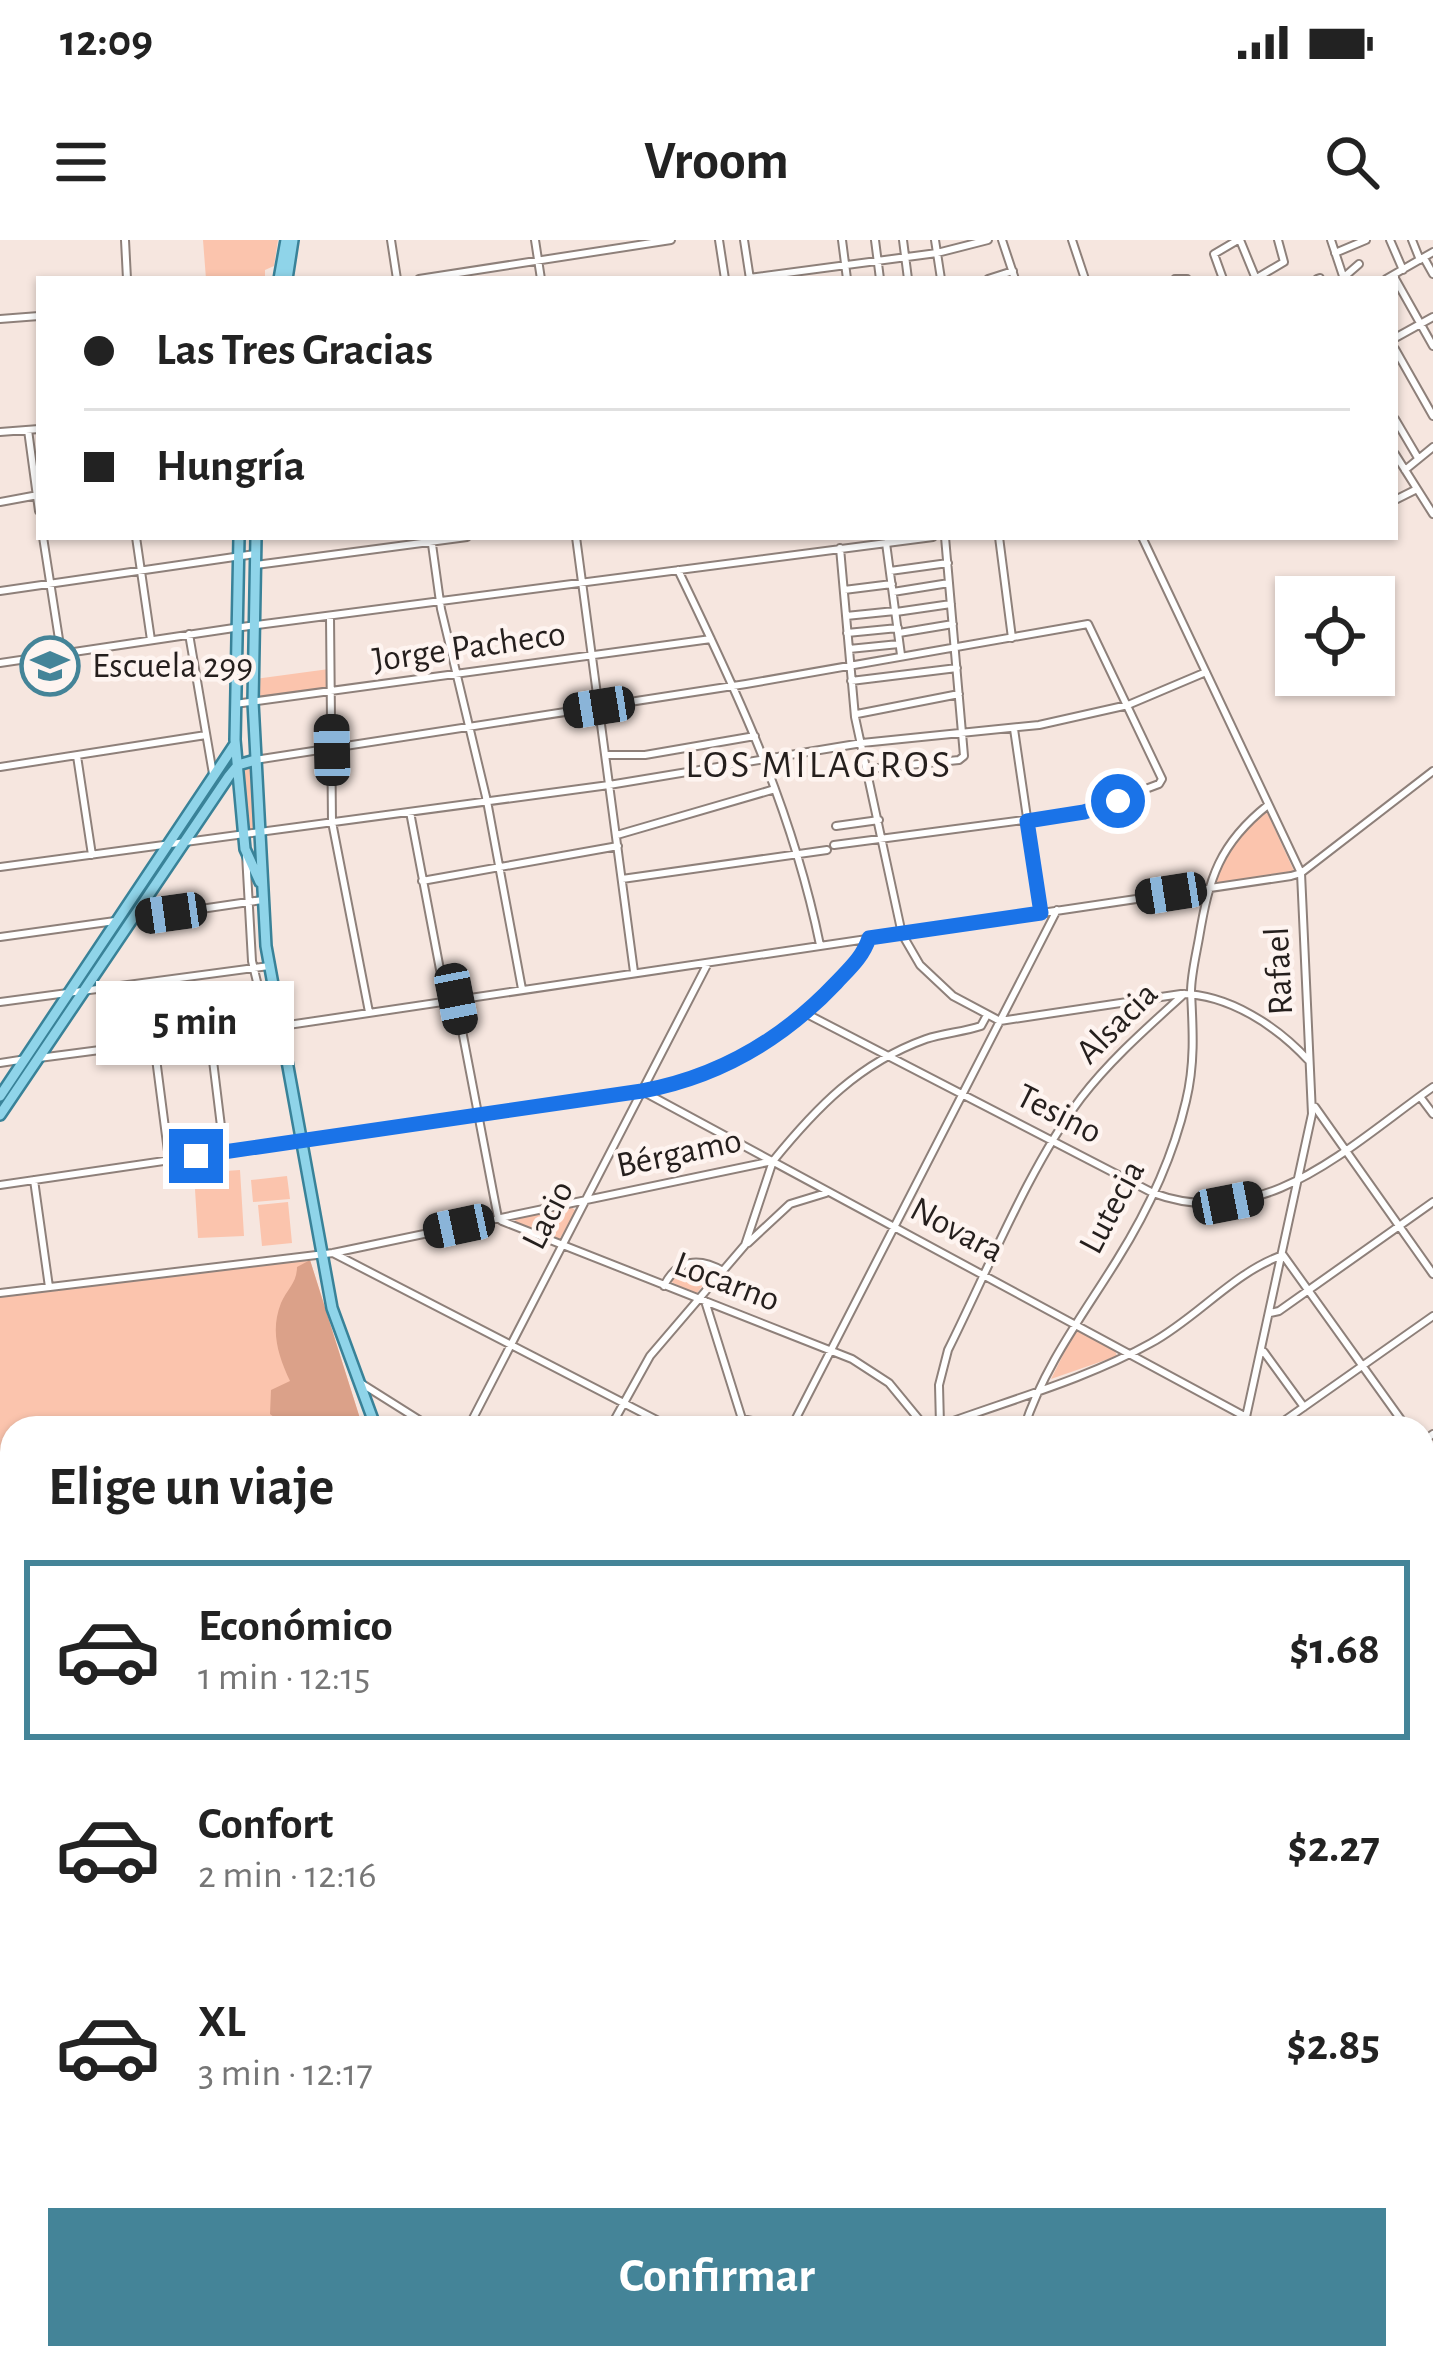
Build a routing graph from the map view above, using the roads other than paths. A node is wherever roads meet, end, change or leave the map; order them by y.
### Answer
1 (125, 240) edge
2 (290, 240) edge
3 (391, 240) edge
4 (536, 240) edge
5 (671, 240) edge
6 (719, 240) edge
7 (744, 240) edge
8 (842, 240) edge
9 (875, 240) edge
10 (903, 240) edge
11 (935, 240) edge
12 (988, 240) edge
13 (1002, 240) edge
14 (1072, 240) edge
15 (1239, 240) edge
16 (1278, 240) edge
17 (1330, 240) edge
18 (1366, 240) edge
19 (1390, 240) edge
20 (1412, 240) edge
21 (632, 243) edge
22 (1433, 252) edge
23 (1335, 253) junction
24 (937, 254) junction
25 (905, 258) junction
26 (1422, 259) junction
27 (878, 262) junction
28 (538, 263) junction
29 (1359, 264) dead end
30 (845, 266) junction
31 (1402, 270) junction
32 (1433, 274) edge
33 (1014, 275) edge
34 (127, 276) edge
35 (284, 276) edge
36 (397, 276) edge
37 (441, 276) edge
38 (540, 276) edge
39 (724, 276) edge
40 (750, 276) edge
41 (766, 276) edge
42 (847, 276) edge
43 (880, 276) edge
44 (908, 276) edge
45 (941, 276) edge
46 (1084, 276) edge
47 (1222, 276) edge
48 (1258, 276) edge
49 (1262, 276) edge
50 (1343, 276) edge
51 (1346, 276) edge
52 (1391, 276) edge
53 (1398, 290) edge
54 (36, 316) edge
55 (1433, 317) edge
56 (0, 319) edge
57 (1420, 323) junction
58 (1398, 336) edge
59 (1433, 346) edge
60 (1398, 354) edge
61 (1433, 416) edge
62 (1398, 424) edge
63 (36, 429) edge
64 (28, 430) junction
65 (0, 432) edge
66 (1433, 447) edge
67 (1418, 458) junction
68 (1398, 459) edge
69 (1405, 470) junction
70 (36, 482) edge
71 (1417, 489) junction
72 (36, 495) edge
73 (1398, 498) edge
74 (0, 502) edge
75 (1433, 514) edge
76 (43, 540) edge
77 (136, 540) edge
78 (239, 540) edge
79 (256, 540) edge
80 (422, 540) edge
81 (431, 540) edge
82 (576, 540) edge
83 (910, 540) edge
84 (945, 540) edge
85 (998, 540) edge
86 (1143, 540) edge
87 (886, 543) junction
88 (840, 548) junction
89 (237, 556) junction
90 (255, 559) junction
91 (948, 563) junction
92 (677, 570) junction
93 (140, 571) junction
94 (890, 571) junction
95 (582, 583) junction
96 (950, 583) junction
97 (50, 584) junction
98 (893, 588) junction
99 (844, 590) junction
100 (0, 591) edge
101 (440, 603) junction
102 (952, 604) junction
103 (896, 612) junction
104 (846, 616) junction
105 (330, 617) junction
106 (953, 624) junction
107 (254, 627) junction
108 (234, 628) junction
109 (898, 631) junction
110 (848, 633) junction
111 (189, 634) junction
112 (1012, 638) junction
113 (711, 639) junction
114 (151, 640) junction
115 (900, 644) junction
116 (955, 647) junction
117 (849, 649) junction
118 (62, 653) junction
119 (901, 655) junction
120 (592, 657) junction
121 (0, 663) edge
122 (850, 663) junction
123 (957, 668) junction
124 (1206, 672) junction
125 (455, 676) junction
126 (851, 681) junction
127 (735, 684) junction
128 (331, 693) junction
129 (959, 694) junction
130 (253, 702) junction
131 (235, 704) junction
132 (1128, 705) junction
133 (599, 707) junction
134 (855, 714) junction
135 (469, 728) junction
136 (1014, 729) junction
137 (206, 735) junction
138 (963, 735) junction
139 (755, 736) junction
140 (862, 743) junction
141 (235, 744) junction
142 (332, 750) junction
143 (605, 755) junction
144 (77, 756) junction
145 (255, 760) junction
146 (764, 761) junction
147 (238, 765) junction
148 (0, 767) edge
149 (868, 769) junction
150 (1433, 771) edge
151 (214, 778) junction
152 (609, 784) junction
153 (775, 788) junction
154 (487, 801) junction
155 (1268, 805) junction
156 (410, 812) junction
157 (879, 820) junction
158 (1027, 821) junction
159 (332, 822) junction
160 (836, 826) dead end
161 (260, 830) junction
162 (245, 832) junction
163 (616, 836) junction
164 (884, 841) junction
165 (184, 842) junction
166 (169, 844) junction
167 (618, 846) junction
168 (246, 850) junction
169 (800, 853) junction
170 (92, 855) junction
171 (499, 866) junction
172 (0, 867) edge
173 (1301, 873) junction
174 (622, 879) junction
175 (422, 881) junction
176 (261, 887) junction
177 (1208, 888) junction
178 (262, 901) junction
179 (248, 902) junction
180 (1057, 910) junction
181 (1041, 913) junction
182 (133, 919) junction
183 (118, 921) junction
184 (902, 934) junction
185 (0, 937) edge
186 (869, 938) junction
187 (820, 945) junction
188 (708, 963) junction
189 (269, 965) junction
190 (254, 968) junction
191 (634, 972) junction
192 (522, 989) junction
193 (84, 991) junction
194 (69, 993) junction
195 (1188, 994) junction
196 (1158, 998) junction
197 (456, 999) junction
198 (446, 1001) junction
199 (0, 1002) edge
200 (369, 1012) junction
201 (1163, 1013) junction
202 (806, 1014) junction
203 (987, 1015) junction
204 (1000, 1021) junction
205 (274, 1027) junction
206 (210, 1036) junction
207 (154, 1043) junction
208 (888, 1055) junction
209 (38, 1058) junction
210 (25, 1059) junction
211 (0, 1063) edge
212 (1311, 1064) junction
213 (1433, 1087) edge
214 (642, 1091) junction
215 (962, 1094) junction
216 (0, 1096) edge
217 (1420, 1096) junction
218 (1313, 1104) junction
219 (478, 1114) junction
220 (1433, 1114) edge
221 (0, 1115) edge
222 (300, 1141) junction
223 (1053, 1141) junction
224 (1345, 1149) junction
225 (224, 1152) junction
226 (169, 1160) junction
227 (773, 1161) junction
228 (34, 1180) junction
229 (1299, 1182) junction
230 (0, 1185) edge
231 (831, 1193) junction
232 (1154, 1193) junction
233 (586, 1200) junction
234 (1433, 1202) edge
235 (498, 1217) junction
236 (1399, 1226) junction
237 (894, 1228) junction
238 (745, 1245) junction
239 (563, 1246) junction
240 (333, 1253) junction
241 (320, 1255) junction
242 (1283, 1255) junction
243 (723, 1271) junction
244 (1433, 1274) edge
245 (985, 1275) junction
246 (664, 1286) junction
247 (49, 1287) junction
248 (1309, 1289) junction
249 (0, 1293) edge
250 (701, 1300) junction
251 (1270, 1313) junction
252 (1433, 1316) edge
253 (1075, 1324) junction
254 (510, 1346) junction
255 (832, 1351) junction
256 (1263, 1351) junction
257 (1131, 1354) junction
258 (1362, 1366) junction
259 (357, 1381) junction
260 (1039, 1389) junction
261 (621, 1402) junction
262 (1304, 1407) junction
263 (371, 1416) edge
264 (413, 1416) edge
265 (474, 1416) edge
266 (615, 1416) edge
267 (648, 1416) edge
268 (741, 1416) edge
269 (796, 1416) edge
270 (929, 1416) joint
271 (966, 1416) edge
272 (1029, 1416) edge
273 (1244, 1416) edge
274 (1246, 1416) edge
275 (1291, 1416) edge
276 (1398, 1416) edge

1 - 34 street
2 - 35 main road
3 - 36 street
4 - 28 street
5 - 21 street
6 - 39 street
7 - 40 street
8 - 30 street
9 - 27 street
10 - 25 street
11 - 24 street
12 - 24 street
13 - 33 street
14 - 46 street
15 - 47 street
15 - 48 street
16 - 49 street
17 - 23 street
18 - 23 street
19 - 31 street
20 - 26 street
21 - 28 street
22 - 26 street
23 - 50 street
24 - 25 street
24 - 45 street
25 - 27 street
25 - 44 street
26 - 31 street
26 - 32 street
27 - 30 street
27 - 43 street
28 - 37 street
28 - 38 street
29 - 51 street
30 - 41 street
30 - 42 street
31 - 52 street
53 - 57 street
54 - 56 street
55 - 57 street
57 - 58 street
57 - 59 street
60 - 61 street
62 - 67 street
63 - 64 street
64 - 65 street
64 - 70 street
66 - 67 street
67 - 69 street
68 - 69 street
69 - 71 street
71 - 73 street
71 - 75 street
72 - 74 street
76 - 97 street
77 - 93 street
78 - 89 main road
79 - 90 main road
80 - 90 street
81 - 101 street
82 - 95 street
83 - 87 street
84 - 91 street
85 - 112 street
86 - 124 street, Rafael
87 - 88 street
87 - 94 street
88 - 92 street
88 - 99 street
89 - 90 street
89 - 93 street
89 - 108 main road
90 - 107 main road
91 - 94 street
91 - 96 street
92 - 95 street
92 - 113 street
93 - 97 street
93 - 114 street
94 - 98 street
95 - 101 street
95 - 120 street
96 - 98 street
96 - 102 street
97 - 100 street
97 - 118 street
98 - 99 street
98 - 103 street
99 - 104 street
101 - 105 street
101 - 125 street
102 - 103 street
102 - 106 street
103 - 104 street
103 - 109 street
104 - 110 street
105 - 107 street
105 - 128 street
106 - 109 street
106 - 116 street
107 - 108 street
107 - 130 main road
108 - 111 street
108 - 131 main road
109 - 110 street
109 - 115 street
110 - 117 street
111 - 114 street
111 - 137 street
112 - 116 street
112 - 132 street
113 - 120 street, Jorge Pacheco
113 - 127 street
114 - 118 street
115 - 117 street
115 - 119 street
116 - 119 street
116 - 123 street
117 - 122 street
118 - 121 street
119 - 122 street
120 - 125 street, Jorge Pacheco
120 - 133 street
122 - 126 street
122 - 127 street
123 - 126 street
123 - 129 street
124 - 132 street
124 - 155 street, Rafael
125 - 128 street, Jorge Pacheco
125 - 135 street
126 - 134 street
127 - 133 street
127 - 139 street
128 - 130 street, Jorge Pacheco
128 - 142 street
129 - 134 street
129 - 138 street
130 - 131 street, Jorge Pacheco
130 - 145 main road
131 - 141 main road
132 - 136 street
132 - 158 street
133 - 135 street
133 - 143 street
134 - 140 street
135 - 142 street
135 - 154 street
136 - 138 street
136 - 158 street
137 - 144 street
137 - 151 street
138 - 140 street
138 - 149 street
139 - 143 street
139 - 146 street
140 - 146 street
140 - 149 street
141 - 147 main road
141 - 151 main road
142 - 145 street
142 - 159 street
143 - 152 street
144 - 148 street
144 - 170 street
145 - 147 main road
145 - 161 main road
146 - 152 street
146 - 153 street
147 - 162 main road
147 - 165 main road
149 - 157 street
150 - 173 street
151 - 166 main road
152 - 154 street
152 - 163 street
153 - 163 street
153 - 169 street
154 - 156 street
154 - 171 street
155 - 173 street, Rafael
155 - 177 street, Alsacia
156 - 159 street
156 - 175 street
157 - 160 street
157 - 164 street
158 - 164 street
158 - 181 street
159 - 161 street
159 - 200 street
161 - 162 street
161 - 176 main road
162 - 165 street
162 - 168 main road
163 - 167 street
164 - 169 street
164 - 184 street
165 - 166 street
165 - 182 main road
166 - 170 street
166 - 183 main road
167 - 171 street
167 - 174 street
168 - 176 main road
168 - 179 street
169 - 174 street
169 - 187 street
170 - 172 street
171 - 175 street
171 - 192 street
173 - 177 street
173 - 212 street, Rafael
174 - 191 street
175 - 198 street
176 - 178 main road
177 - 180 street
177 - 195 street, Alsacia
178 - 179 street
178 - 189 main road
179 - 182 street
179 - 190 street
180 - 181 street
180 - 204 street
181 - 184 street
182 - 193 main road
183 - 185 street
183 - 194 main road
184 - 186 street
184 - 203 street
186 - 187 street
186 - 202 street
187 - 188 street
188 - 191 street
188 - 214 street, Lacio
189 - 190 street
189 - 205 main road
190 - 193 street
190 - 205 street
191 - 192 street
192 - 197 street
193 - 194 street
193 - 209 main road
194 - 199 street
194 - 210 main road
195 - 196 street
195 - 201 street, Alsacia
195 - 212 street
195 - 232 street, Lutecia
196 - 201 street
196 - 204 street
197 - 198 street
197 - 219 street
198 - 200 street
200 - 205 street
201 - 223 street, Alsacia
202 - 208 street, Tesino
202 - 214 street
203 - 204 street
203 - 208 street, Bérgamo
204 - 215 street
205 - 206 street
205 - 222 main road
206 - 207 street
206 - 225 street
207 - 209 street
207 - 226 street
208 - 215 street, Tesino
208 - 227 street, Bérgamo
209 - 210 street
209 - 221 main road
210 - 211 street
210 - 216 main road
212 - 218 street, Rafael
213 - 217 street, Tesino
214 - 219 street
214 - 227 street, Novara
214 - 233 street, Lacio
215 - 223 street, Tesino
215 - 237 street
217 - 220 street
217 - 224 street, Tesino
218 - 224 street
218 - 229 street, Rafael
219 - 222 street
219 - 235 street
222 - 225 street
222 - 241 main road
223 - 232 street, Tesino
223 - 245 street, Alsacia
224 - 229 street, Tesino
224 - 236 street
225 - 226 street
226 - 228 street
227 - 231 street, Novara
227 - 233 street, Bérgamo
227 - 238 street
228 - 230 street
228 - 247 street
229 - 232 street, Tesino
229 - 242 street, Rafael
231 - 237 street, Novara
231 - 238 street
232 - 253 street, Lutecia
233 - 235 street, Bérgamo
233 - 239 street, Lacio
234 - 236 street
235 - 239 street, Locarno
235 - 240 street, Bérgamo
236 - 244 street
236 - 248 street
237 - 245 street, Novara
237 - 255 street
238 - 243 street
239 - 246 street, Locarno
239 - 254 street, Lacio
240 - 241 street, Bérgamo
240 - 254 street
241 - 247 street, Bérgamo
241 - 259 main road
242 - 248 street
242 - 251 street, Rafael
242 - 257 street
243 - 246 street
243 - 250 street
245 - 253 street, Novara
245 - 270 street, Alsacia
246 - 250 street, Locarno
247 - 249 street, Bérgamo
248 - 251 street
248 - 258 street
250 - 255 street, Locarno
250 - 261 street
250 - 268 street
251 - 256 street, Rafael
252 - 258 street
253 - 257 street, Novara
253 - 260 street, Lutecia
254 - 261 street
254 - 265 street, Lacio
255 - 269 street
255 - 270 street, Locarno
256 - 262 street
256 - 274 street, Rafael
257 - 260 street
257 - 273 street, Novara
258 - 262 street
258 - 276 street
259 - 263 main road
259 - 264 street
260 - 271 street
260 - 272 street, Lutecia
261 - 266 street
261 - 267 street
262 - 275 street

